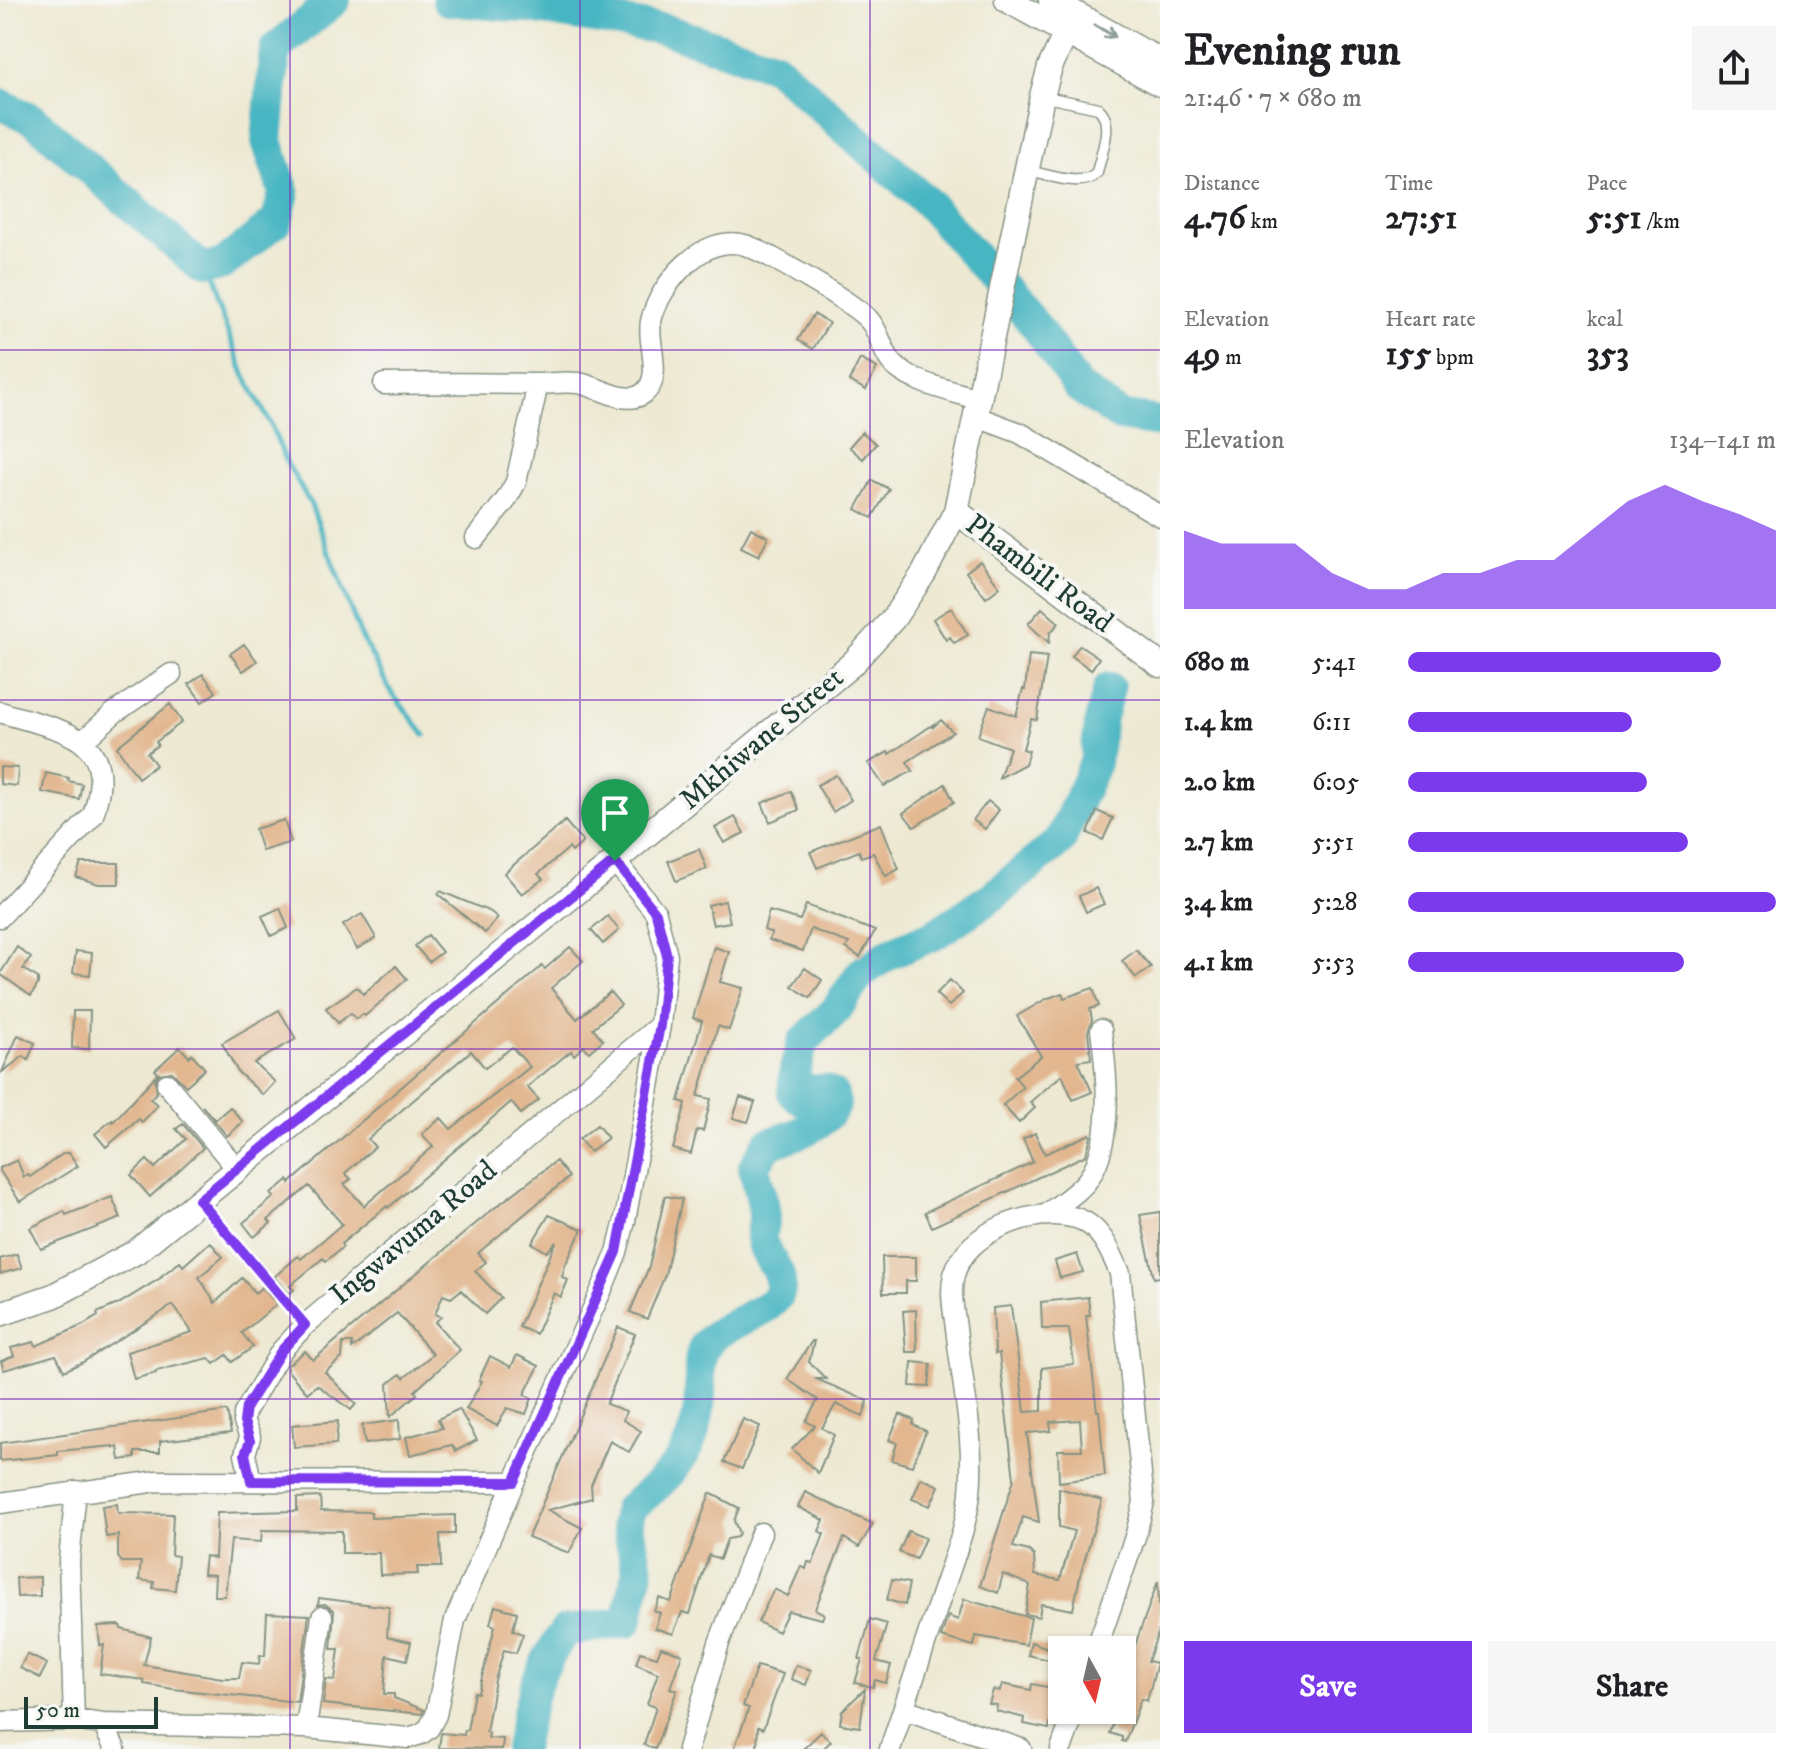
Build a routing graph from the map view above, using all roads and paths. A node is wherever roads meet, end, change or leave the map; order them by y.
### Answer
1 (1007, 0) edge
2 (1051, 0) edge
3 (1075, 15) edge
4 (1160, 61) edge
5 (1160, 84) edge
6 (1042, 96) junction
7 (1028, 171) junction
8 (384, 384) dead end
9 (538, 384) junction
10 (981, 399) junction
11 (956, 511) junction
12 (1160, 516) edge
13 (476, 538) dead end
14 (1160, 665) edge
15 (171, 674) dead end
16 (0, 712) edge
17 (82, 742) junction
18 (615, 861) junction
19 (0, 917) edge
20 (660, 1025) junction
21 (1101, 1030) dead end
22 (167, 1084) dead end
23 (237, 1169) junction
24 (199, 1200) junction
25 (1046, 1215) junction
26 (0, 1314) edge
27 (305, 1325) junction
28 (251, 1481) junction
29 (514, 1482) junction
30 (76, 1491) junction
31 (0, 1503) edge
32 (761, 1533) dead end
33 (322, 1617) dead end
34 (1101, 1636) edge
35 (904, 1709) junction
36 (74, 1720) junction
37 (0, 1722) edge
38 (103, 1724) junction
39 (1070, 1724) edge
40 (306, 1728) junction
41 (424, 1742) edge
42 (115, 1749) edge
43 (688, 1749) edge
44 (890, 1749) edge
45 (1021, 1749) edge
46 (1061, 1749) edge

1 - 3 street
2 - 3 street
3 -> 4 street
3 - 5 street
3 - 6 street, Mkhiwane Street
6 - 7 street, Mkhiwane Street
6 - 7 lane
7 - 10 street, Mkhiwane Street
8 - 9 street
9 - 10 street
9 - 13 street
10 - 11 street, Mkhiwane Street
10 - 12 street
11 - 14 street, Phambili Road
11 - 18 street, Mkhiwane Street
15 - 17 street
16 - 17 street
17 - 19 street
18 - 20 street
18 - 23 street, Mkhiwane Street
20 - 27 street, Ingwavuma Road
20 - 29 street
21 - 25 street
22 - 23 street
23 - 24 street, Mkhiwane Street
24 - 26 street, Mkhiwane Street
24 - 27 lane
25 - 34 street
25 - 35 street
27 - 28 street, Ingwavuma Road
28 - 29 street
28 - 30 street
29 - 41 street
30 - 31 street
30 - 36 street
32 - 43 street
33 - 40 street
35 - 44 street
35 - 45 street
36 - 37 street
36 - 38 street
38 - 40 street
38 - 42 street
39 - 46 street
40 - 41 street

